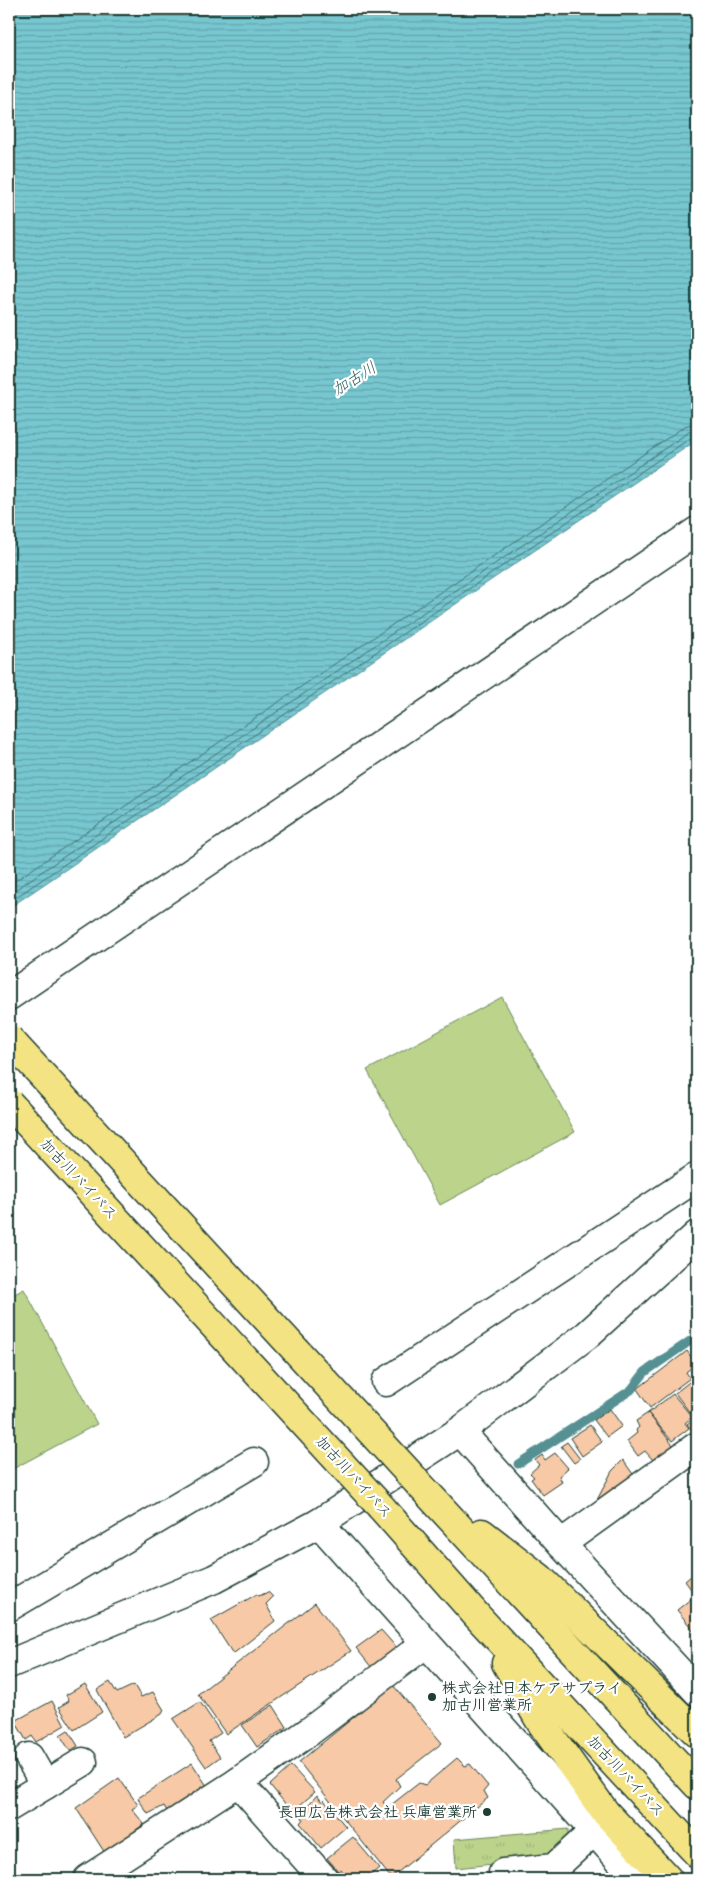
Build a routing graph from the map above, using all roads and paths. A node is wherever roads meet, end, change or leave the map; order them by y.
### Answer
1 (697, 531) edge
2 (9, 996) edge
3 (9, 1039) edge
4 (9, 1103) edge
5 (697, 1177) edge
6 (697, 1235) edge
7 (386, 1382) dead end
8 (460, 1431) junction
9 (697, 1446) edge
10 (254, 1462) dead end
11 (419, 1484) junction
12 (319, 1523) junction
13 (562, 1544) junction
14 (9, 1607) edge
15 (478, 1617) junction
16 (425, 1644) junction
17 (9, 1664) edge
18 (697, 1691) edge
19 (697, 1733) edge
20 (29, 1757) dead end
21 (83, 1762) dead end
22 (238, 1782) junction
23 (45, 1784) junction
24 (697, 1785) edge
25 (9, 1807) edge
26 (594, 1831) junction
27 (697, 1853) edge
28 (314, 1876) edge
29 (88, 1879) edge
30 (503, 1879) edge
31 (637, 1879) edge
32 (668, 1879) edge

1 - 2 street
3 - 11 highway, bridge
4 - 15 highway, 加古川バイパス, bridge
5 - 7 street
6 - 8 street
8 - 12 street
8 - 13 street
9 - 13 street
10 - 14 street
11 - 19 highway
11 - 24 highway
12 - 16 street
12 - 17 street
13 - 18 street
15 - 27 highway, 加古川バイパス
15 - 32 highway
16 - 22 street
16 - 26 street
20 - 23 street
21 - 23 street
22 - 28 street
22 - 29 street
23 - 25 street
26 - 30 street
26 - 31 street

